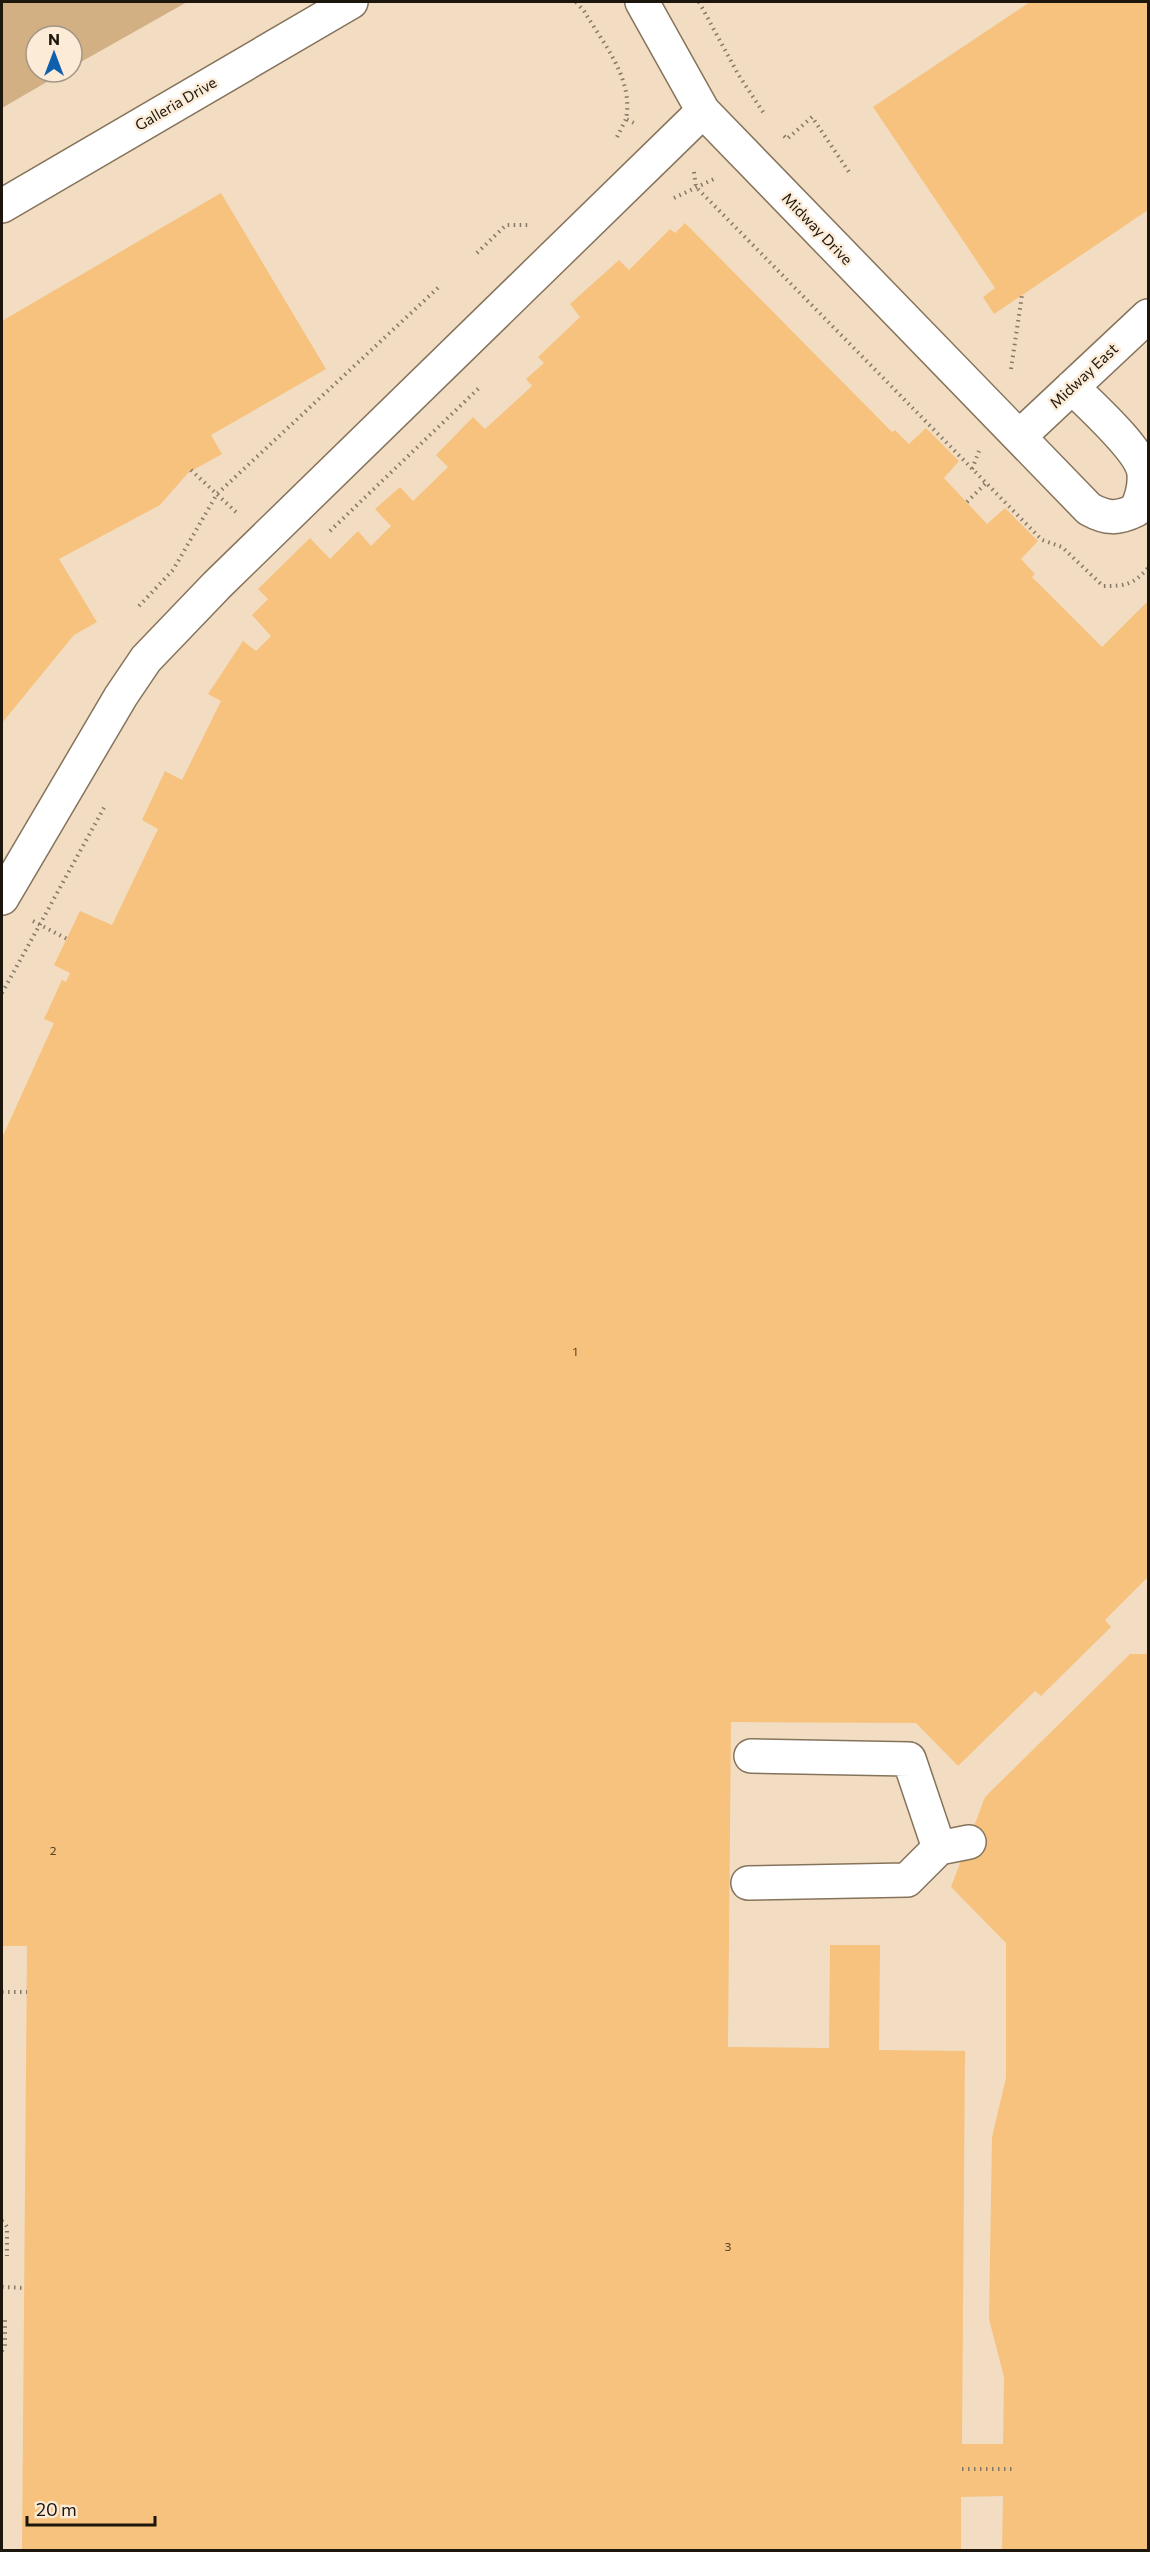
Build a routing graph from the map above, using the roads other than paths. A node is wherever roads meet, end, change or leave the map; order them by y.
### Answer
1 (351, 2) edge
2 (642, 2) edge
3 (703, 111) junction
4 (2, 206) edge
5 (1149, 316) edge
6 (1072, 387) junction
7 (1020, 436) junction
8 (14, 908) edge
9 (751, 1756) dead end
10 (748, 1883) dead end

1 - 4 street, Galleria Drive
2 - 3 street, Midway Drive
3 - 7 street, Midway Drive
3 - 8 street
5 - 6 street, Midway East
6 - 7 street, Midway East
6 - 7 street, Midway Drive
9 - 10 street

